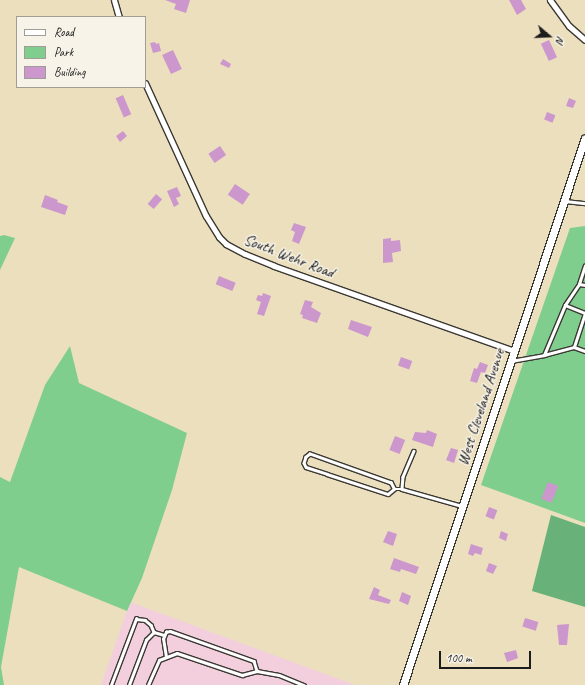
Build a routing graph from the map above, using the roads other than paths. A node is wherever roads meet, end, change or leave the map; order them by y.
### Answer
1 (114, 0) edge
2 (550, 0) edge
3 (119, 16) edge
4 (585, 40) edge
5 (146, 85) edge
6 (585, 138) edge
7 (564, 200) junction
8 (585, 203) edge
9 (585, 266) edge
10 (578, 284) junction
11 (585, 285) edge
12 (565, 305) junction
13 (585, 313) edge
14 (574, 347) junction
15 (514, 351) junction
16 (585, 351) edge
17 (544, 355) junction
18 (511, 361) junction
19 (414, 451) dead end
20 (394, 489) junction
21 (402, 489) junction
22 (462, 506) junction
23 (154, 632) junction
24 (164, 635) junction
25 (166, 657) junction
26 (257, 671) junction
27 (296, 683) edge
28 (111, 685) edge
29 (129, 685) edge
30 (148, 685) edge
31 (304, 685) edge
32 (403, 685) edge

1 - 3 street
2 - 4 street
5 - 15 street, South Wehr Road
6 - 7 main road, West Cleveland Avenue
7 - 8 lane
7 - 15 main road, West Cleveland Avenue
9 - 10 lane
10 - 11 lane
10 - 12 lane
12 - 13 lane
12 - 17 lane
13 - 14 lane
14 - 16 lane
14 - 17 lane
15 - 18 main road, West Cleveland Avenue
17 - 18 lane
18 - 22 main road, West Cleveland Avenue
19 - 21 lane
20 - 20 lane
20 - 21 lane
21 - 22 lane
22 - 32 main road, West Cleveland Avenue
23 - 24 lane
23 - 28 lane
23 - 29 lane
24 - 25 lane
24 - 26 lane
25 - 26 lane
25 - 30 lane
26 - 27 lane
27 - 31 lane

